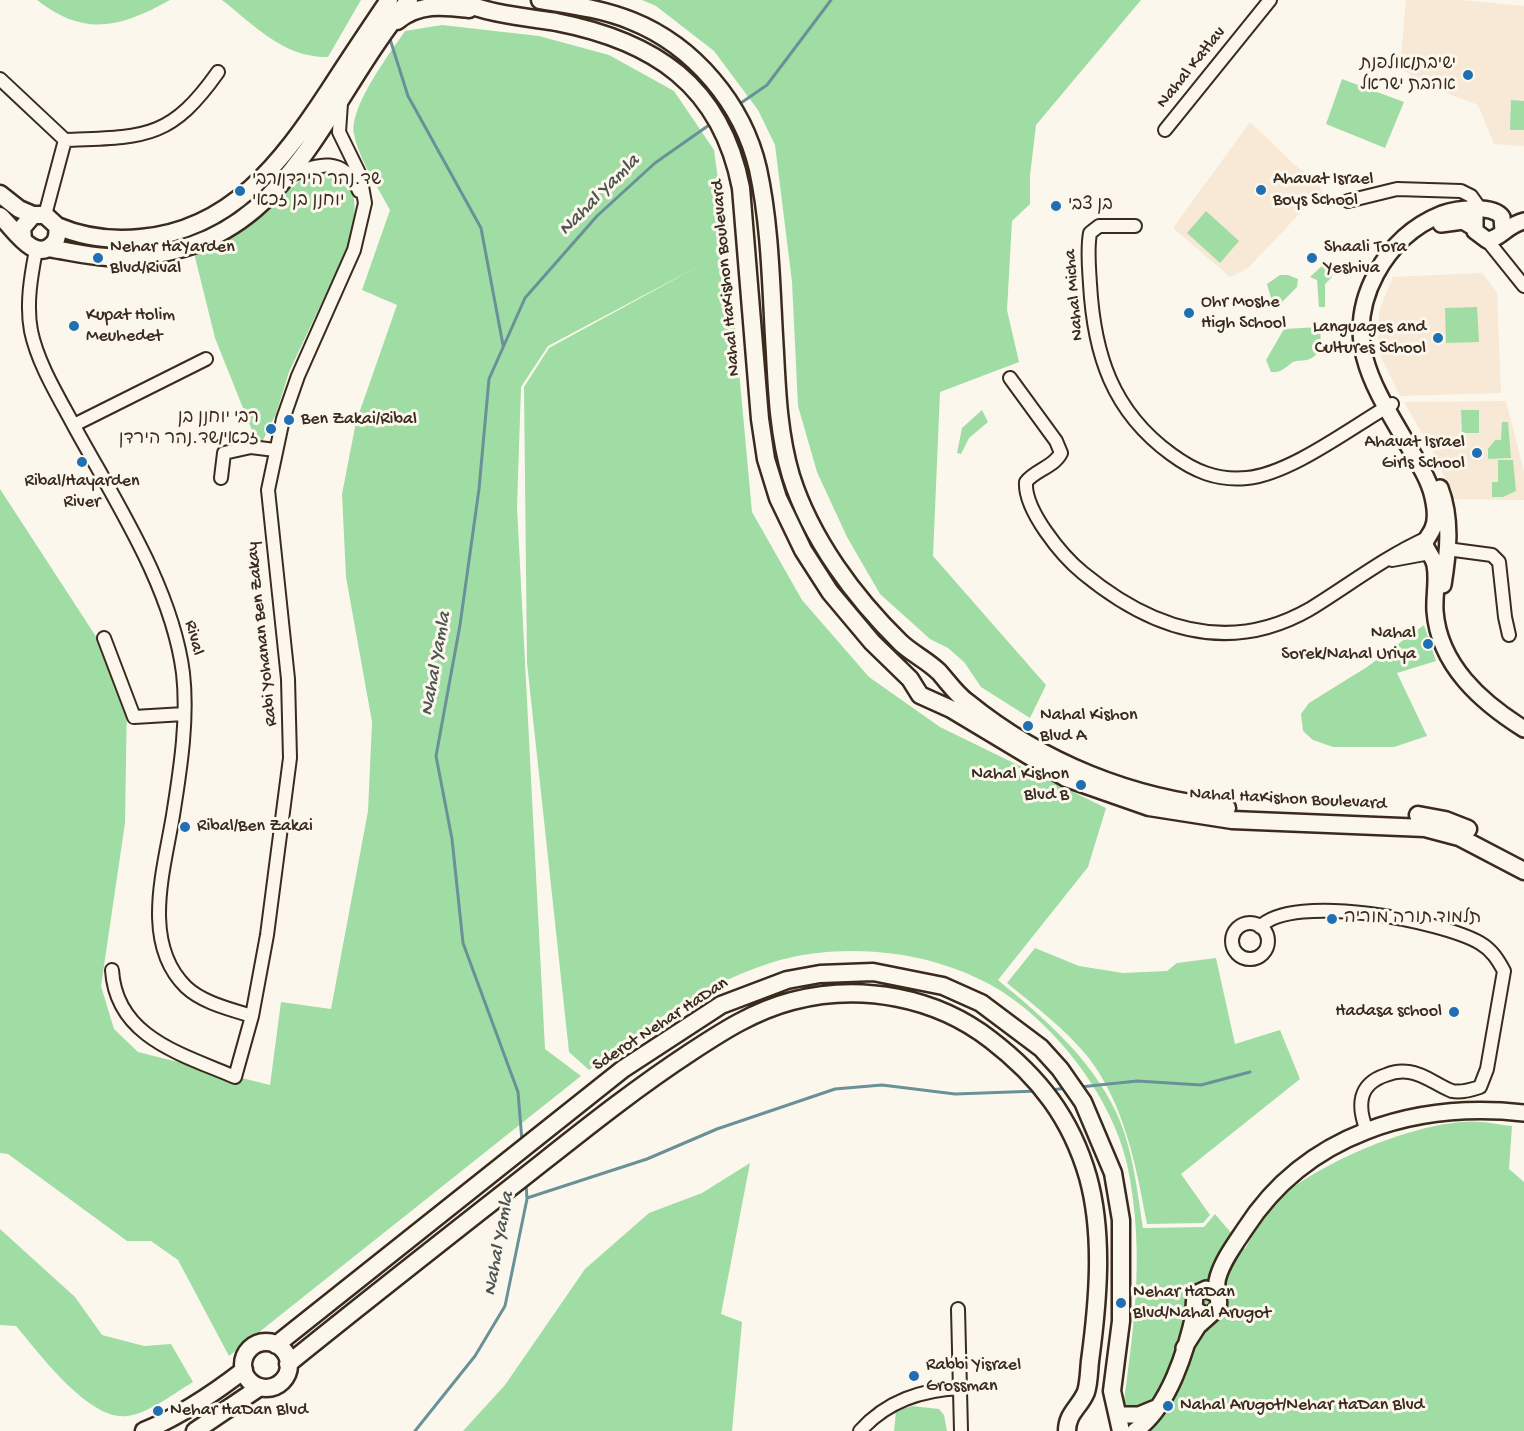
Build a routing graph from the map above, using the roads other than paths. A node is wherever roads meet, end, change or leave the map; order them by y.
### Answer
1 (388, 0) edge
2 (409, 0) edge
3 (458, 0) edge
4 (540, 0) edge
5 (1270, 0) edge
6 (512, 14) junction
7 (388, 29) junction
8 (218, 72) dead end
9 (0, 79) edge
10 (341, 102) junction
11 (1164, 130) dead end
12 (65, 140) junction
13 (288, 177) junction
14 (0, 194) edge
15 (1348, 201) dead end
16 (1480, 210) junction
17 (1500, 213) junction
18 (1524, 213) edge
19 (0, 216) edge
20 (45, 219) junction
21 (363, 219) junction
22 (1524, 221) edge
23 (1135, 226) dead end
24 (1473, 227) junction
25 (1497, 235) junction
26 (36, 246) junction
27 (1524, 286) edge
28 (206, 359) dead end
29 (1010, 378) dead end
30 (1389, 406) junction
31 (74, 426) junction
32 (275, 450) junction
33 (221, 478) dead end
34 (1437, 545) junction
35 (1509, 635) dead end
36 (104, 638) dead end
37 (937, 673) junction
38 (918, 690) junction
39 (184, 714) junction
40 (1524, 729) edge
41 (1524, 860) edge
42 (1524, 872) edge
43 (1260, 927) dead end
44 (112, 970) dead end
45 (252, 1016) junction
46 (1524, 1113) edge
47 (1367, 1131) junction
48 (1211, 1291) junction
49 (958, 1309) dead end
50 (1202, 1312) junction
51 (276, 1344) junction
52 (288, 1364) junction
53 (244, 1370) junction
54 (260, 1387) junction
55 (960, 1388) junction
56 (1163, 1402) junction
57 (1076, 1407) junction
58 (1118, 1418) edge
59 (144, 1431) edge
60 (195, 1431) edge
61 (860, 1431) edge
62 (961, 1431) edge
63 (1067, 1431) edge
64 (1136, 1431) edge

1 - 20 main road
2 - 7 main road
3 - 6 main road, Nahal HaKishon Boulevard
4 - 37 main road, Nahal HaKishon Boulevard
5 - 11 street, Nahal Katlav
6 - 7 main road
6 - 38 main road, Nahal HaKishon Boulevard
7 - 10 main road
8 - 12 street
9 - 12 street
10 - 13 main road
10 - 21 street, Rabi Yohanan Ben Zakay
12 - 20 street
13 - 21 street, Rabi Yohanan Ben Zakay
13 - 26 main road
14 - 20 main road
15 - 16 street
16 - 17 street
16 - 24 street
16 - 30 street
17 - 18 street
17 - 25 street
19 - 26 main road
20 - 26 main road
20 - 26 main road
21 - 32 street, Rabi Yohanan Ben Zakay
22 - 25 street
23 - 30 street, Nahal Micha
24 - 25 street
24 - 30 street
25 - 27 street
26 - 31 street, Rival
28 - 31 street
29 - 34 street
30 - 34 street
31 - 39 street, Rival
32 - 33 street
32 - 45 street, Rabi Yohanan Ben Zakay
34 - 35 street
34 - 40 street
36 - 39 street
37 - 38 main road
37 - 38 main road
37 - 41 main road, Nahal HaKishon Boulevard
38 - 42 main road, Nahal HaKishon Boulevard
39 - 45 street, Rival
43 - 47 street
44 - 45 street, Rabi Yohanan Ben Zakay
46 - 47 street
47 - 48 street
48 - 50 street
48 - 50 street
49 - 55 street
50 - 56 street
51 - 52 main road
51 - 53 main road, Sderot Nehar HaDan
51 - 58 main road, Sderot Nehar HaDan
52 - 54 main road
52 - 57 main road
53 - 54 main road
53 - 59 main road, Sderot Nehar HaDan
54 - 60 main road
55 - 61 street
55 - 62 street
56 - 58 street
56 - 64 street
57 - 58 main road
57 - 63 main road

